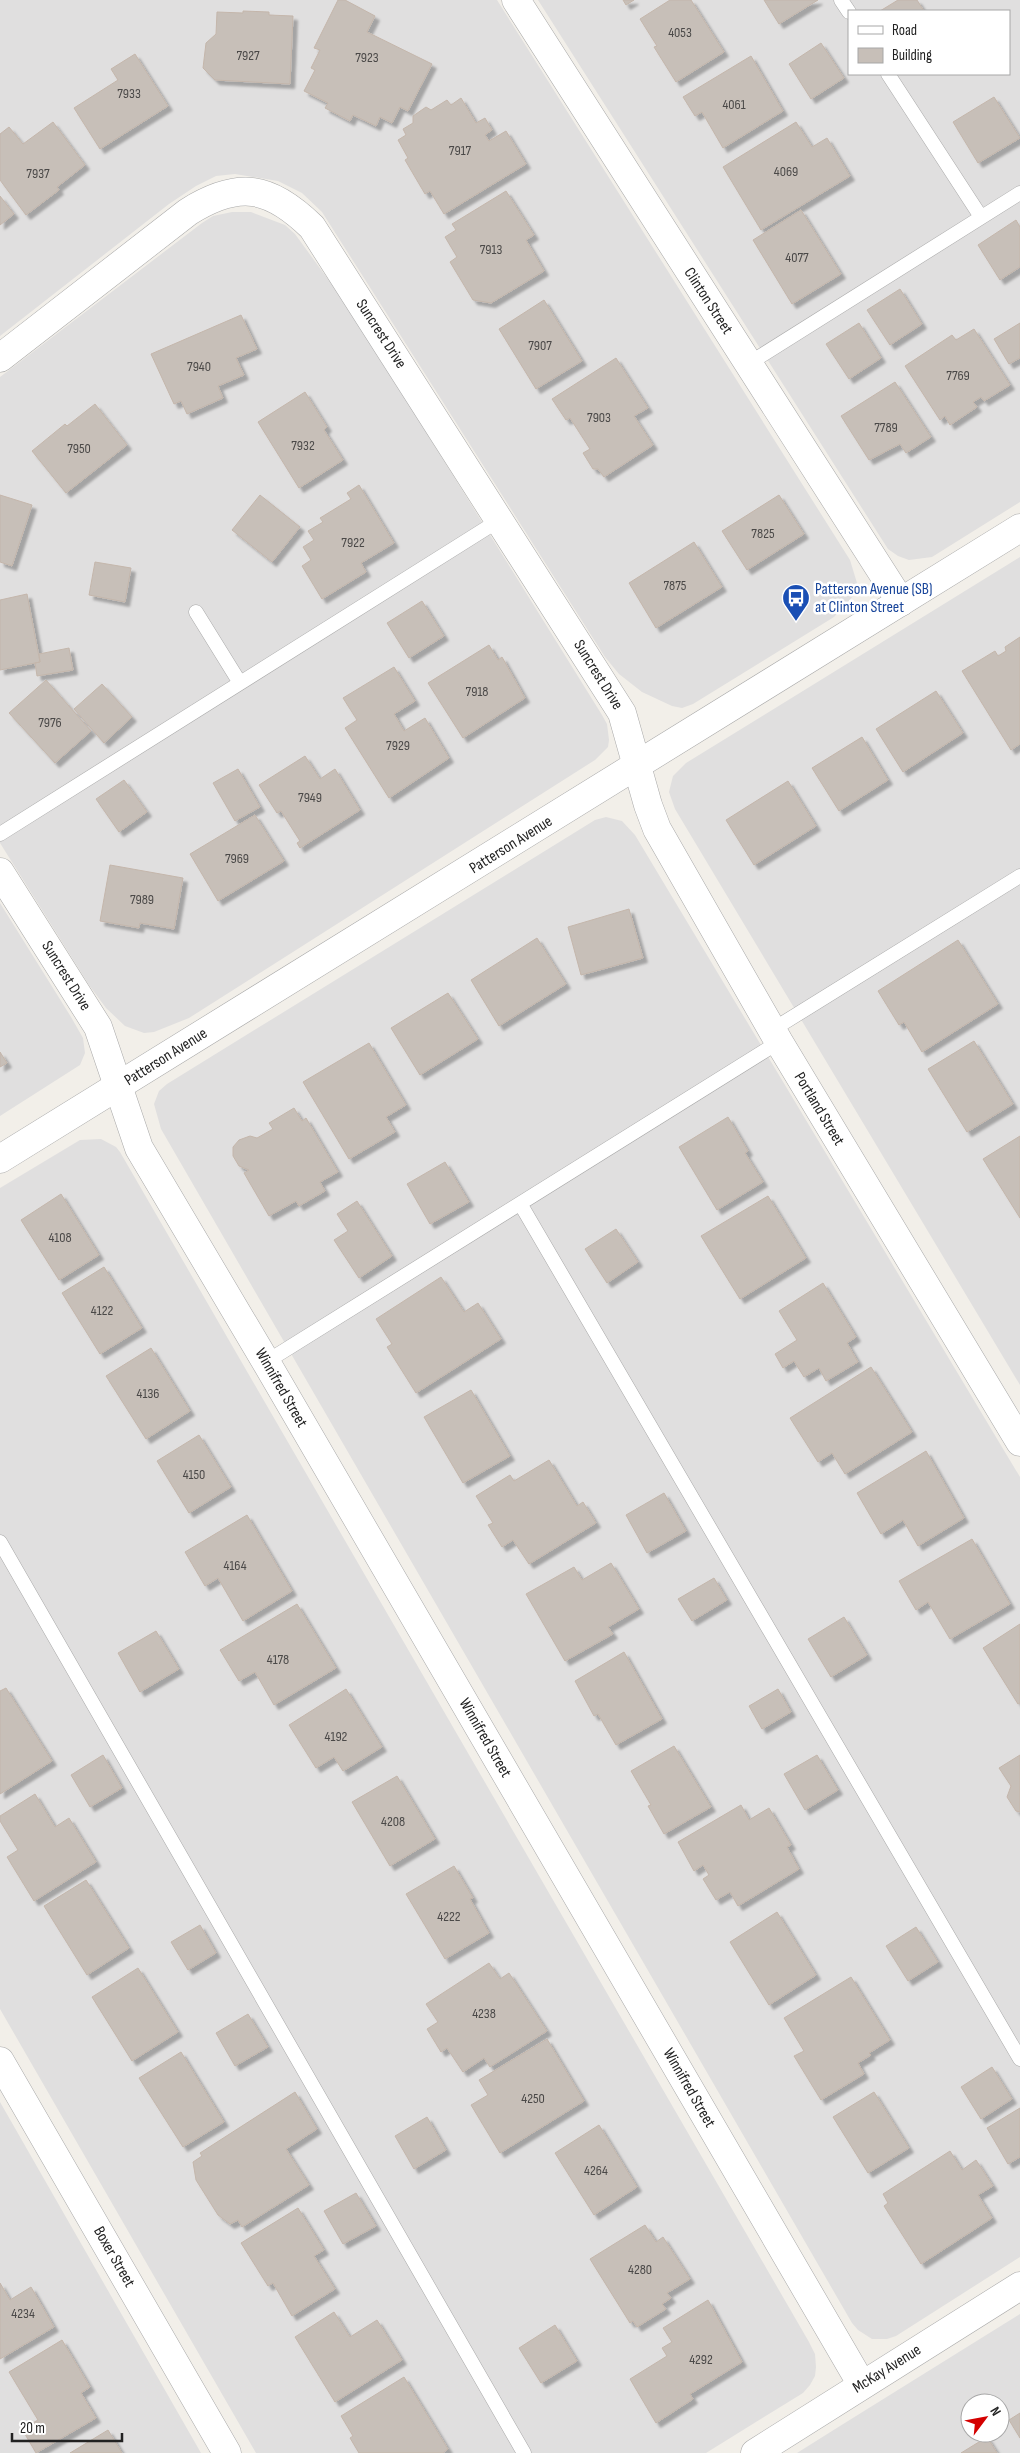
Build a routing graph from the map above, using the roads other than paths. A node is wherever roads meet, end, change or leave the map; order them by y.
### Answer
1 (516, 0) edge
2 (841, 0) edge
3 (848, 10) edge
4 (889, 75) edge
5 (1020, 193) edge
6 (981, 217) junction
7 (0, 358) edge
8 (748, 364) junction
9 (501, 520) junction
10 (1020, 528) edge
11 (901, 602) junction
12 (196, 612) dead end
13 (240, 683) junction
14 (639, 766) junction
15 (0, 834) edge
16 (0, 872) edge
17 (1020, 876) edge
18 (775, 1036) junction
19 (117, 1088) junction
20 (0, 1159) edge
21 (521, 1205) junction
22 (266, 1362) junction
23 (1020, 1442) edge
24 (0, 1542) edge
25 (1020, 2059) edge
26 (0, 2061) edge
27 (1020, 2286) edge
28 (862, 2385) junction
29 (227, 2453) edge
30 (524, 2453) edge
31 (755, 2453) edge

1 - 8 street, Clinton Street
2 - 3 lane
4 - 6 lane
5 - 6 lane
6 - 8 lane
7 - 9 street, Suncrest Drive
8 - 11 street, Clinton Street
9 - 13 lane
9 - 14 street, Suncrest Drive
10 - 11 street, Patterson Avenue
11 - 14 street, Patterson Avenue
12 - 13 lane
13 - 15 lane
14 - 18 street, Portland Street
14 - 19 street, Patterson Avenue
16 - 19 street, Suncrest Drive
17 - 18 lane
18 - 21 lane
18 - 23 street, Portland Street
19 - 20 street, Patterson Avenue
19 - 22 street, Winnifred Street
21 - 22 lane
21 - 25 lane
22 - 28 street, Winnifred Street
24 - 30 lane
26 - 29 street, Boxer Street
27 - 28 street, McKay Avenue
28 - 31 street, McKay Avenue

